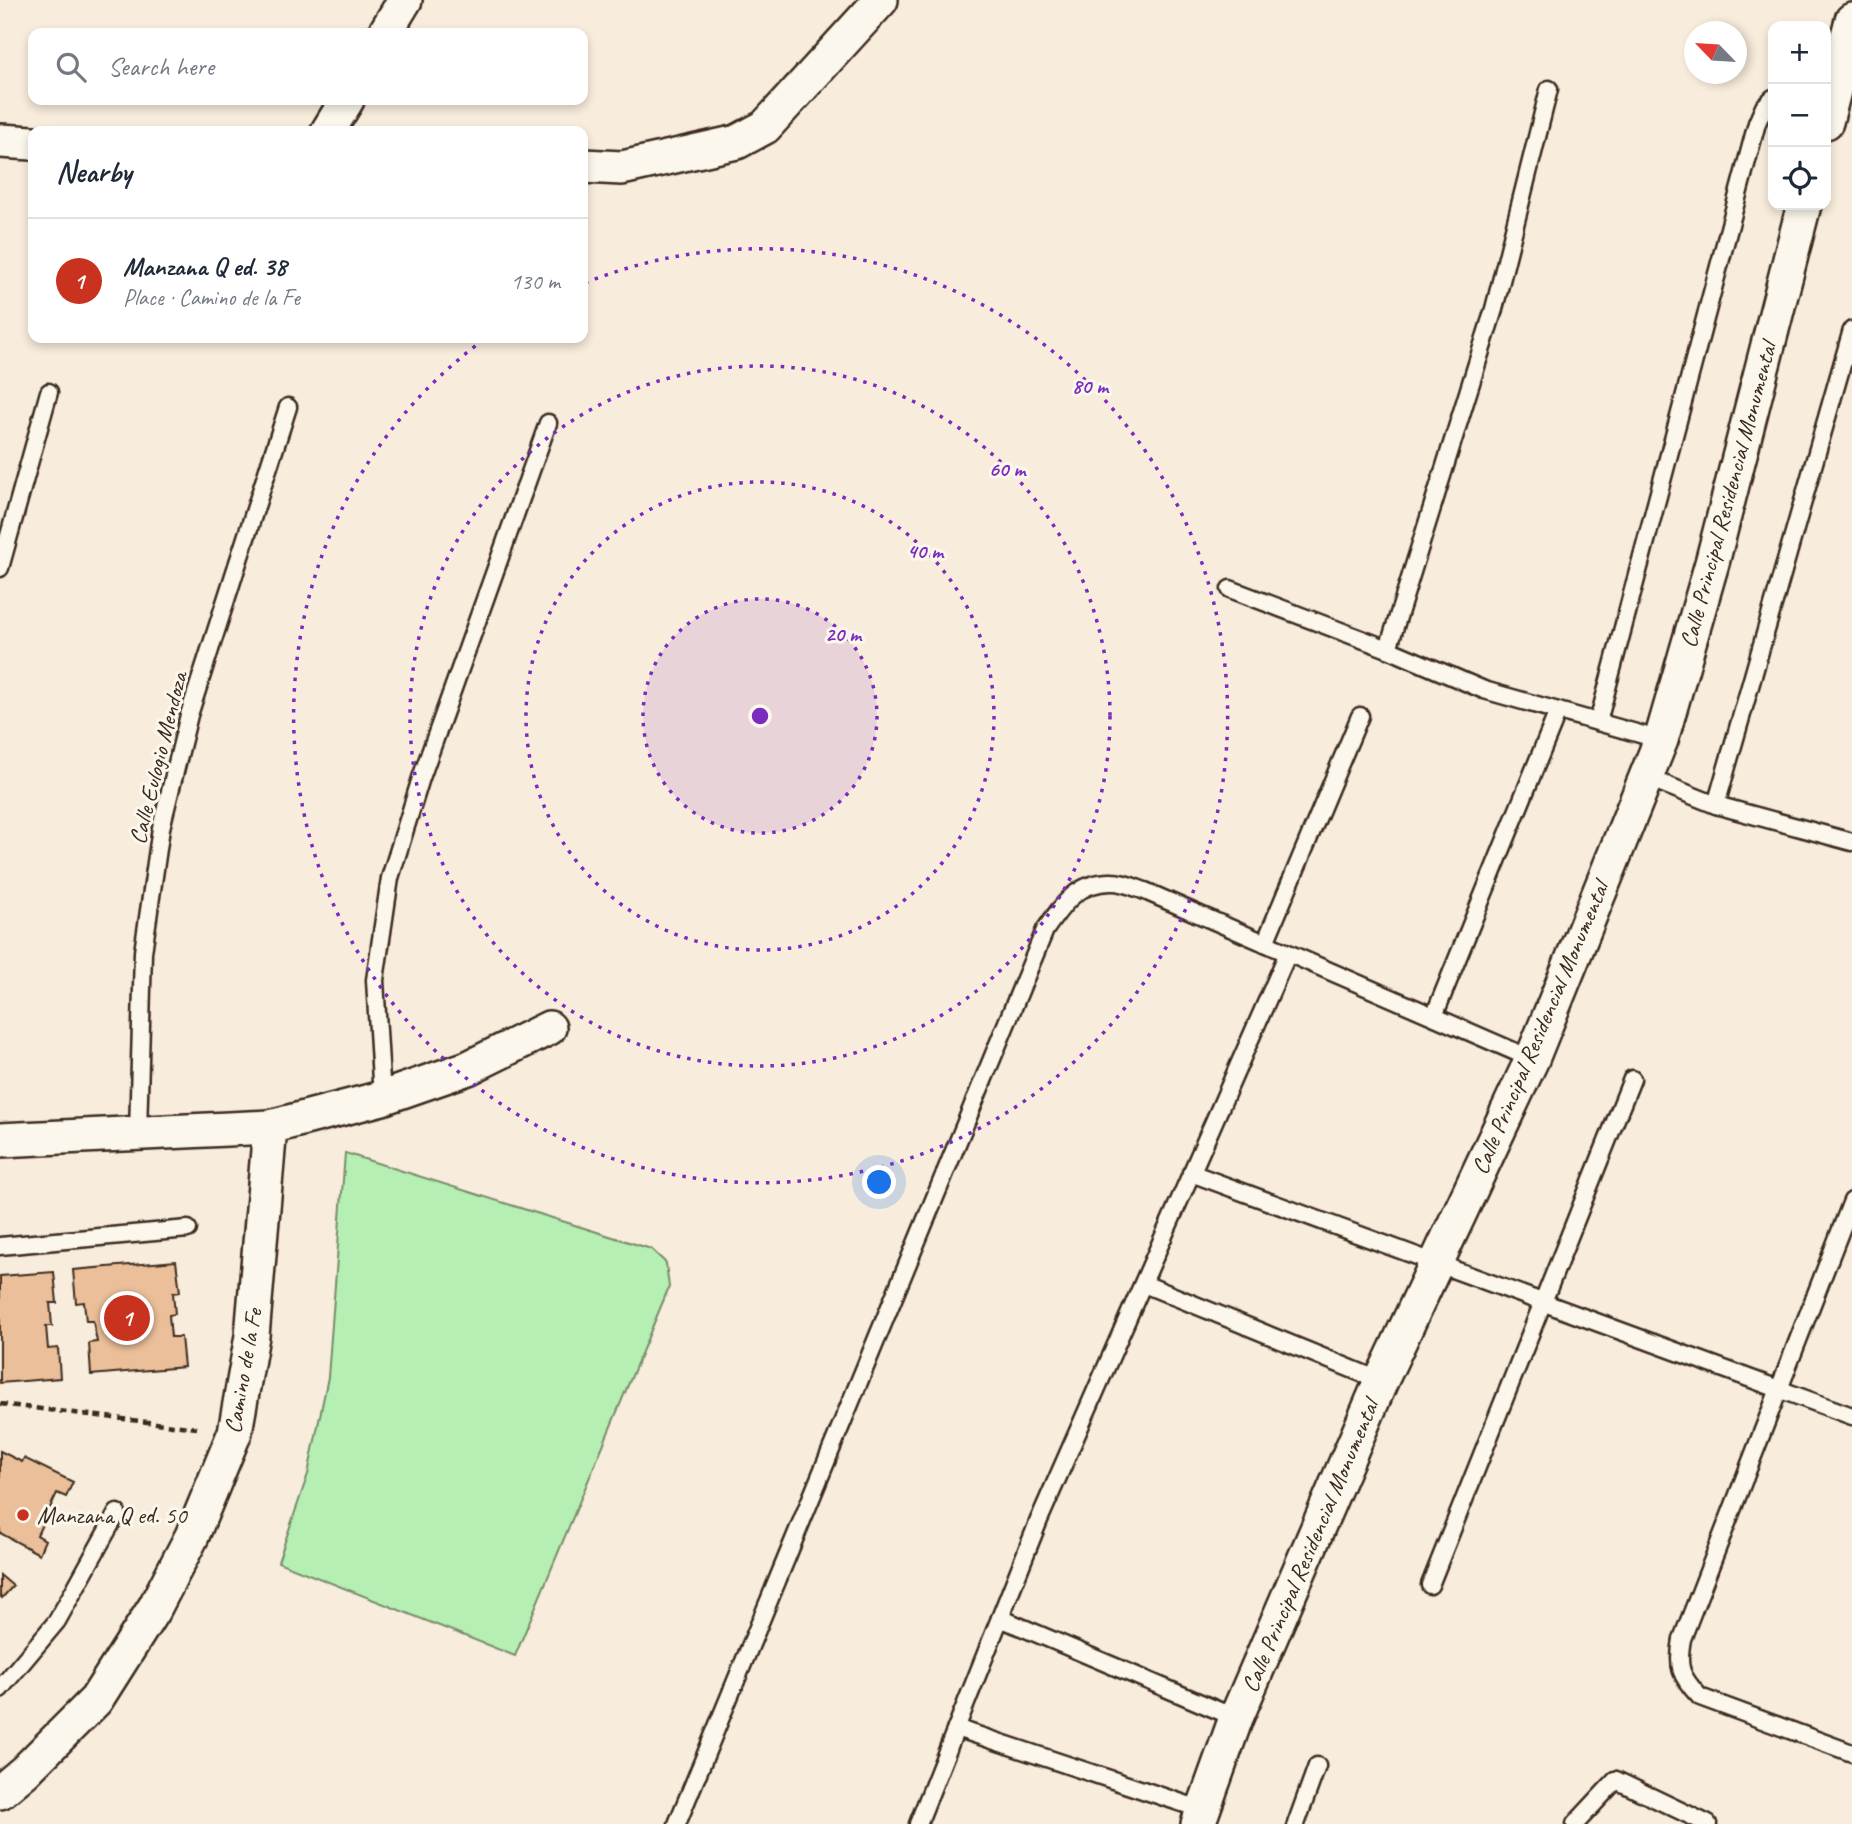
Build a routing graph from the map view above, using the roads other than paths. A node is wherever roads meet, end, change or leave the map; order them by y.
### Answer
1 (405, 0) edge
2 (881, 0) edge
3 (1852, 20) edge
4 (389, 28) edge
5 (1549, 89) dead end
6 (1831, 96) edge
7 (1768, 103) edge
8 (344, 105) edge
9 (331, 126) edge
10 (0, 141) edge
11 (28, 143) edge
12 (588, 166) edge
13 (1803, 210) edge
14 (1852, 330) edge
15 (49, 392) dead end
16 (288, 407) dead end
17 (548, 423) dead end
18 (0, 569) edge
19 (1230, 589) dead end
20 (1388, 649) junction
21 (1558, 711) junction
22 (1360, 716) dead end
23 (1598, 722) junction
24 (1661, 740) junction
25 (1647, 777) junction
26 (1716, 805) junction
27 (1852, 842) edge
28 (1265, 943) junction
29 (1287, 953) junction
30 (1433, 1016) junction
31 (549, 1028) dead end
32 (1532, 1059) junction
33 (1632, 1079) dead end
34 (382, 1098) junction
35 (270, 1127) junction
36 (138, 1133) junction
37 (0, 1140) edge
38 (1191, 1173) junction
39 (1852, 1201) edge
40 (188, 1229) dead end
41 (0, 1246) edge
42 (1436, 1263) junction
43 (1144, 1283) junction
44 (1542, 1303) junction
45 (1381, 1381) junction
46 (1780, 1389) junction
47 (1852, 1416) edge
48 (117, 1513) dead end
49 (1430, 1585) dead end
50 (1000, 1618) junction
51 (0, 1689) edge
52 (1236, 1718) junction
53 (956, 1728) junction
54 (1852, 1753) edge
55 (1317, 1766) dead end
56 (0, 1792) edge
57 (1201, 1817) edge
58 (677, 1824) edge
59 (918, 1824) edge
60 (1296, 1824) edge
61 (1575, 1824) edge
62 (1708, 1824) edge

1 - 4 street
2 - 12 street
3 - 6 street
5 - 20 lane
7 - 23 lane
8 - 9 street
10 - 11 street
13 - 24 street, Calle Principal Residencial Monumental
14 - 26 lane
15 - 18 lane
16 - 36 lane, Calle Eulogio Mendoza
17 - 34 lane
19 - 20 lane
20 - 21 lane
21 - 23 lane
21 - 30 lane
22 - 28 lane
23 - 24 lane
24 - 25 street, Calle Principal Residencial Monumental
25 - 26 lane
25 - 32 street, Calle Principal Residencial Monumental
26 - 27 lane
28 - 29 lane
28 - 58 lane
29 - 30 lane
29 - 38 lane
30 - 32 lane
31 - 34 street
32 - 42 street, Calle Principal Residencial Monumental
33 - 44 lane
34 - 35 street
35 - 36 street
35 - 56 street, Camino de la Fe
36 - 37 street
38 - 42 lane
38 - 43 lane
39 - 46 lane
40 - 41 lane
42 - 44 lane
42 - 45 street, Calle Principal Residencial Monumental
43 - 45 lane
43 - 50 lane
44 - 46 lane
44 - 49 lane
45 - 52 street, Calle Principal Residencial Monumental
46 - 47 lane
46 - 54 lane
48 - 51 lane
50 - 52 lane
50 - 53 lane
52 - 57 street, Calle Principal Residencial Monumental
53 - 57 lane
53 - 59 lane
55 - 60 lane
61 - 62 lane

